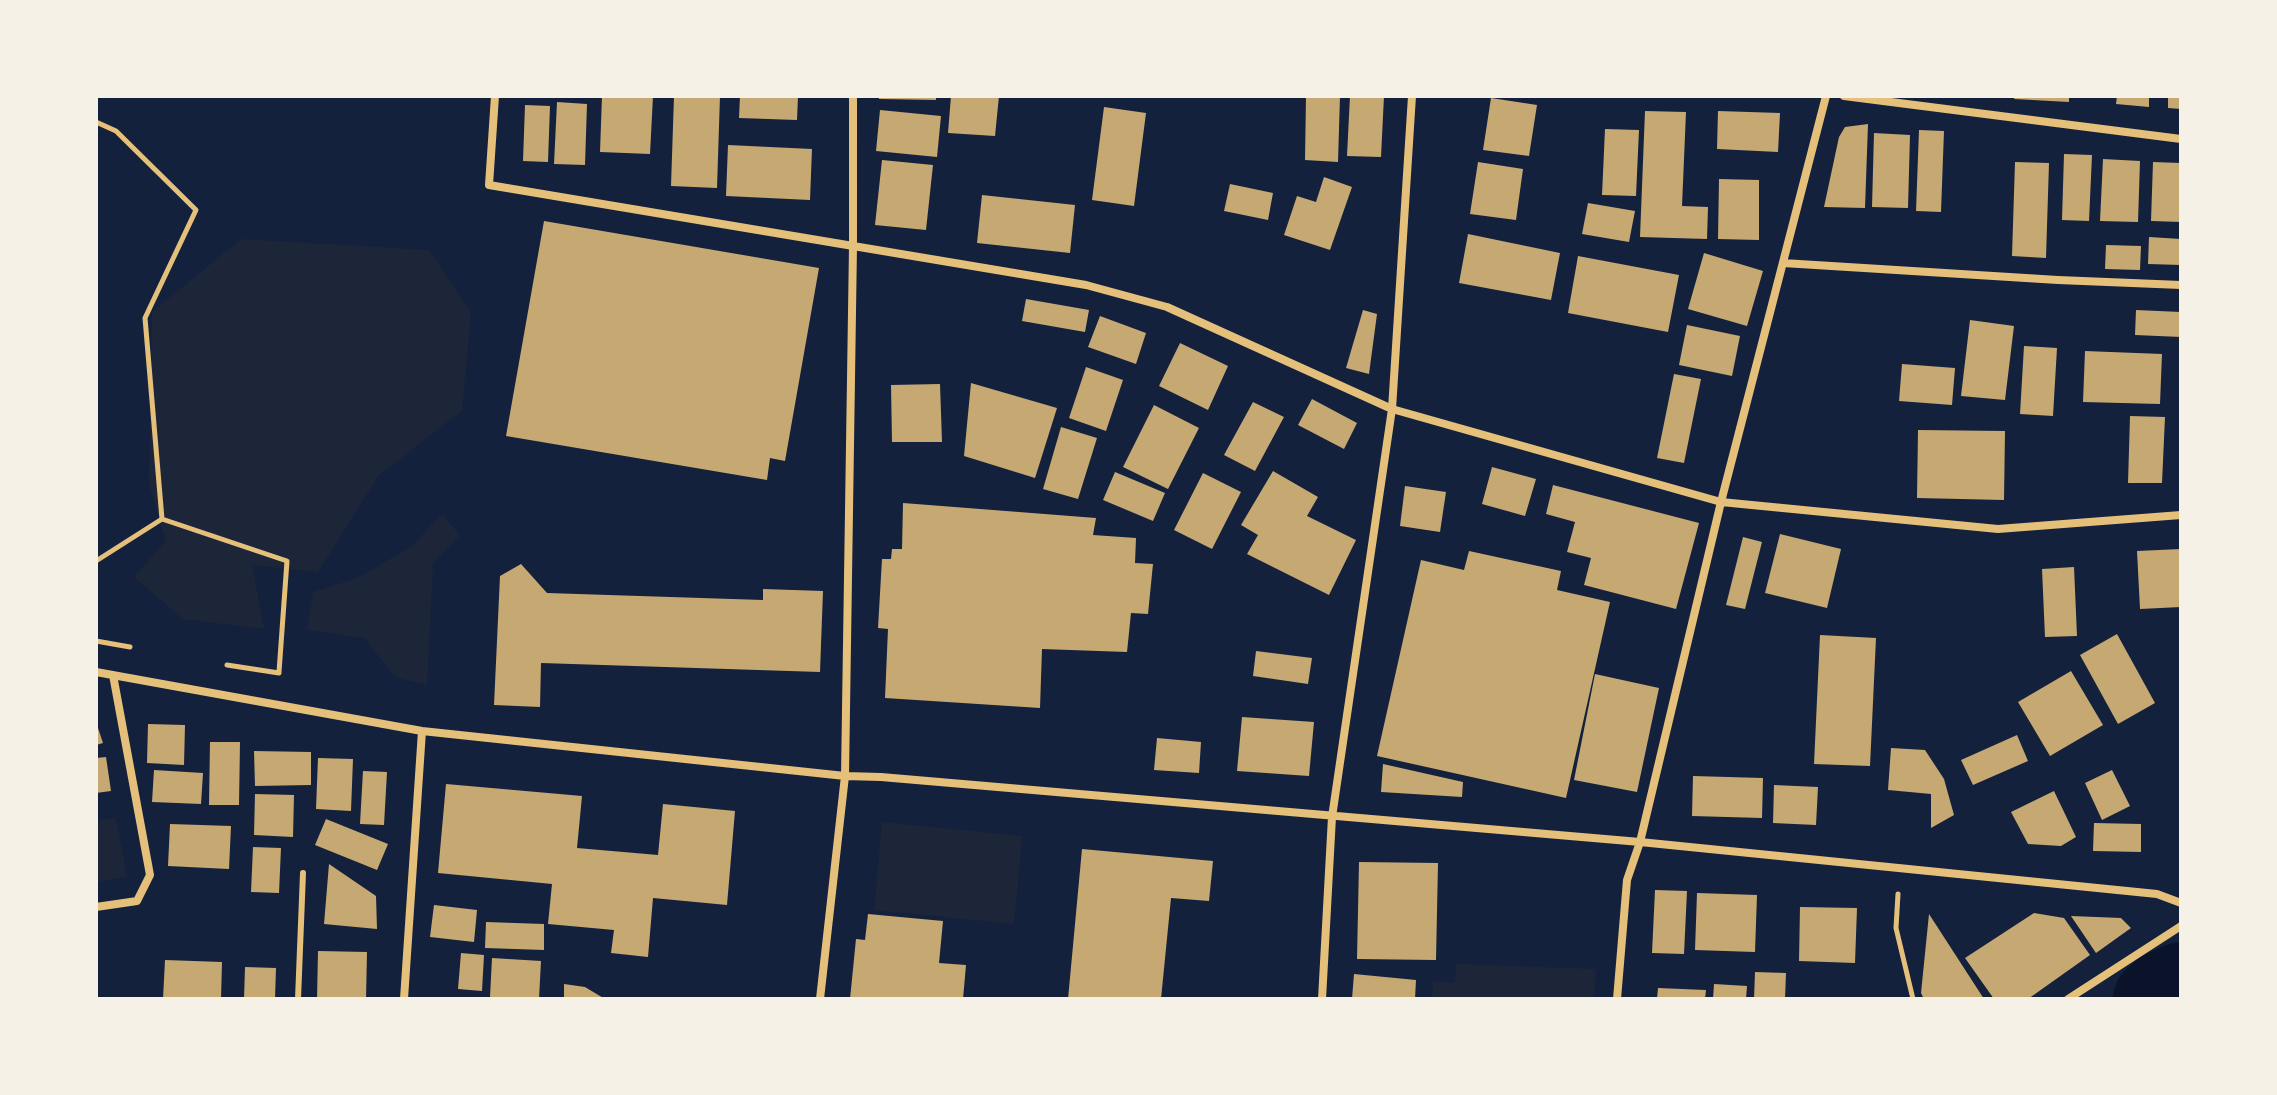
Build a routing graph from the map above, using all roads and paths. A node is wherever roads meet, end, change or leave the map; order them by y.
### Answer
1 (495, 96) edge
2 (853, 96) edge
3 (1412, 96) edge
4 (1826, 96) edge
5 (1844, 96) edge
6 (96, 122) edge
7 (2181, 139) edge
8 (853, 246) junction
9 (1783, 263) junction
10 (2181, 285) edge
11 (1392, 409) junction
12 (1721, 502) junction
13 (2181, 515) edge
14 (162, 519) junction
15 (96, 561) edge
16 (96, 672) edge
17 (279, 672) dead end
18 (113, 675) junction
19 (422, 731) junction
20 (845, 776) junction
21 (1332, 817) junction
22 (1640, 842) junction
23 (1900, 868) junction
24 (303, 873) dead end
25 (2181, 903) edge
26 (96, 907) edge
27 (2181, 926) edge
28 (298, 999) edge
29 (404, 999) edge
30 (820, 999) edge
31 (1322, 999) edge
32 (1617, 999) edge
33 (1913, 999) edge
34 (2068, 999) edge

1 - 8 street
2 - 8 street
3 - 11 street
4 - 9 street
5 - 7 street
6 - 14 path
8 - 11 street
8 - 20 street
9 - 10 street
9 - 12 street
11 - 12 street
11 - 21 street
12 - 13 street
12 - 22 street
14 - 15 path
14 - 17 path
16 - 18 street
18 - 19 street
18 - 26 street
19 - 20 street
19 - 29 street
20 - 21 street
20 - 30 street
21 - 22 street
21 - 31 street
22 - 23 street
22 - 32 street
23 - 25 street
23 - 33 path
24 - 28 lane
27 - 34 street

